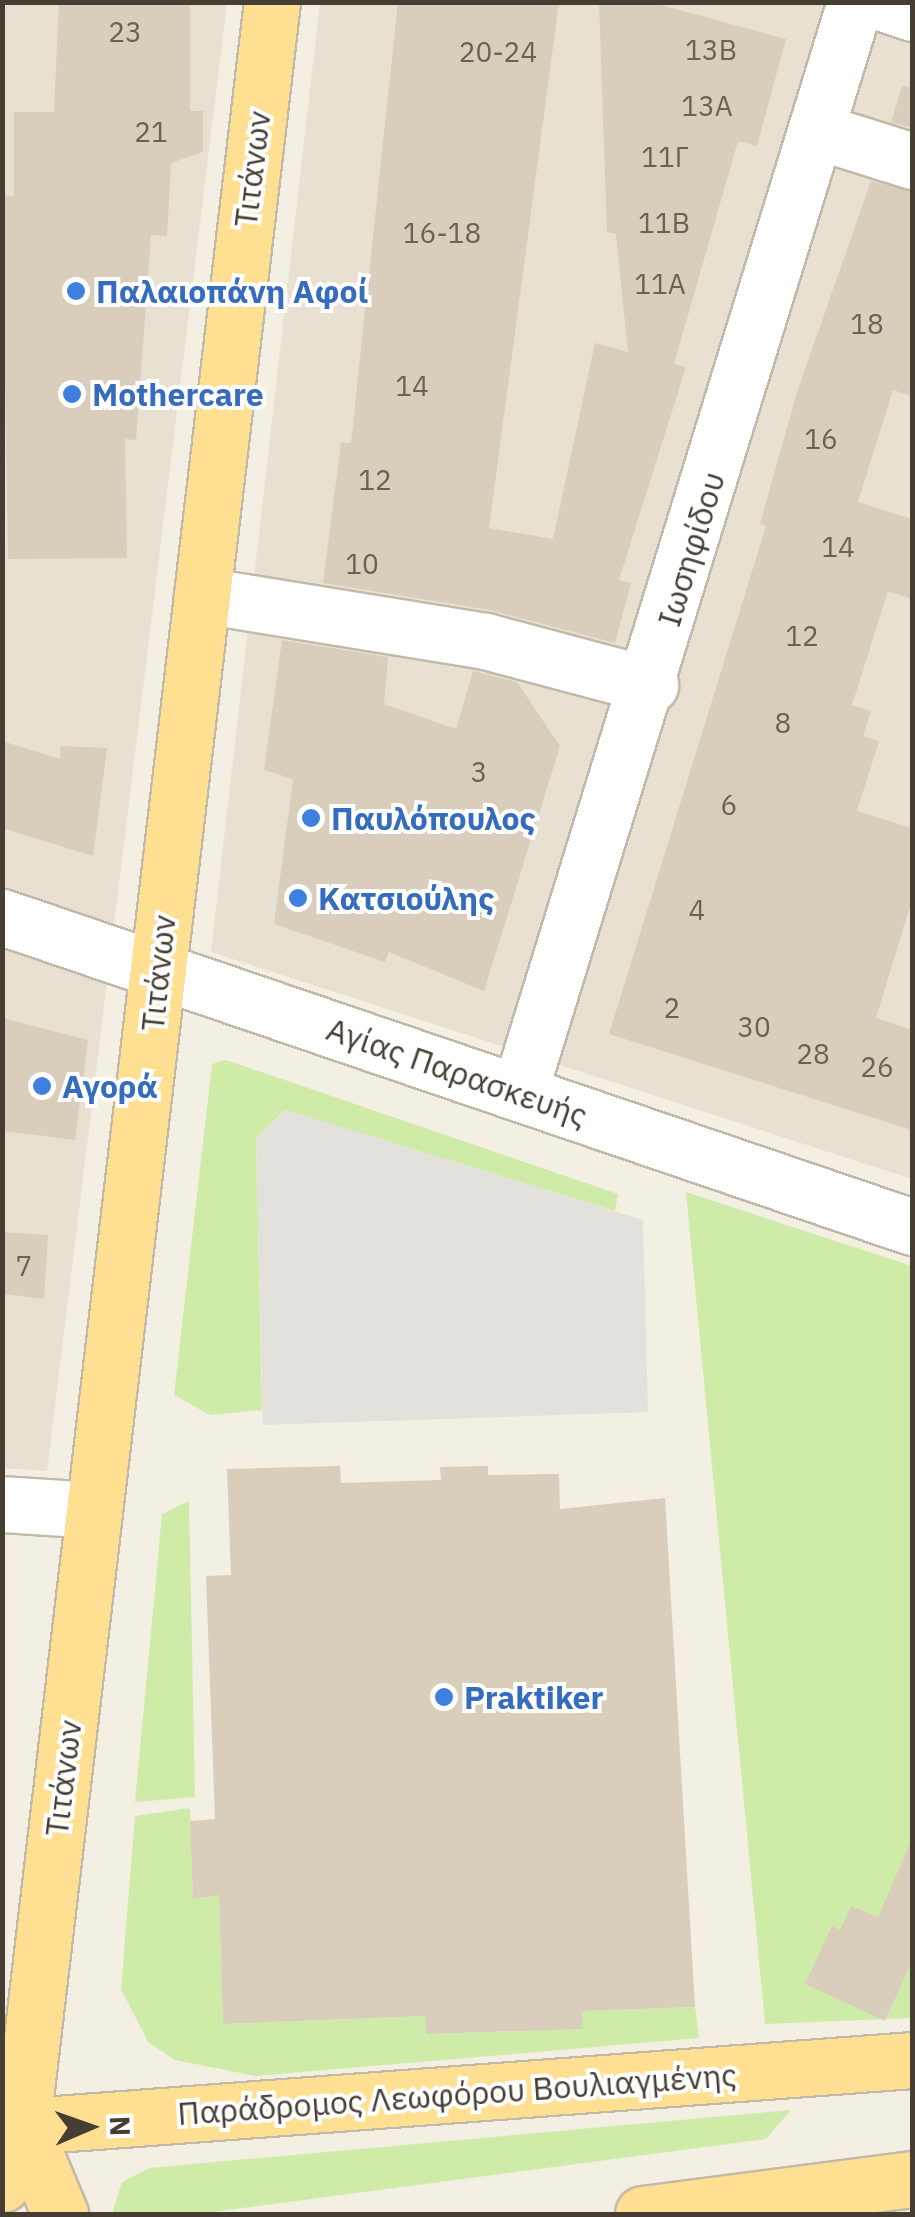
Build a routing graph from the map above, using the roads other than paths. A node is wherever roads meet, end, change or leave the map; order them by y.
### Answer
1 (272, 2) edge
2 (855, 2) edge
3 (879, 2) edge
4 (912, 13) edge
5 (818, 131) junction
6 (912, 160) edge
7 (202, 595) junction
8 (650, 686) junction
9 (2, 918) edge
10 (158, 968) junction
11 (519, 1093) junction
12 (912, 1227) edge
13 (2, 1504) edge
14 (94, 1510) junction
15 (912, 2060) edge
16 (12, 2126) edge
17 (912, 2179) edge
18 (2, 2184) edge
19 (60, 2210) edge
20 (643, 2214) edge

1 - 7 main road, Τιτάνων
2 - 5 street, Ιωσηφίδου
3 - 4 street
5 - 6 street
5 - 8 street, Ιωσηφίδου
7 - 8 street
7 - 10 main road, Τιτάνων
8 - 11 street, Ιωσηφίδου
9 - 10 street, Αγίας Παρασκευής
10 - 11 street, Αγίας Παρασκευής
10 - 14 main road, Τιτάνων
11 - 12 street, Αγίας Παρασκευής
13 - 14 street
14 - 16 main road, Τιτάνων
15 - 16 main road, Παράδρομος Λεωφόρου Βουλιαγμένης
16 - 18 main road, Τιτάνων
16 - 19 main road
17 - 20 main road

